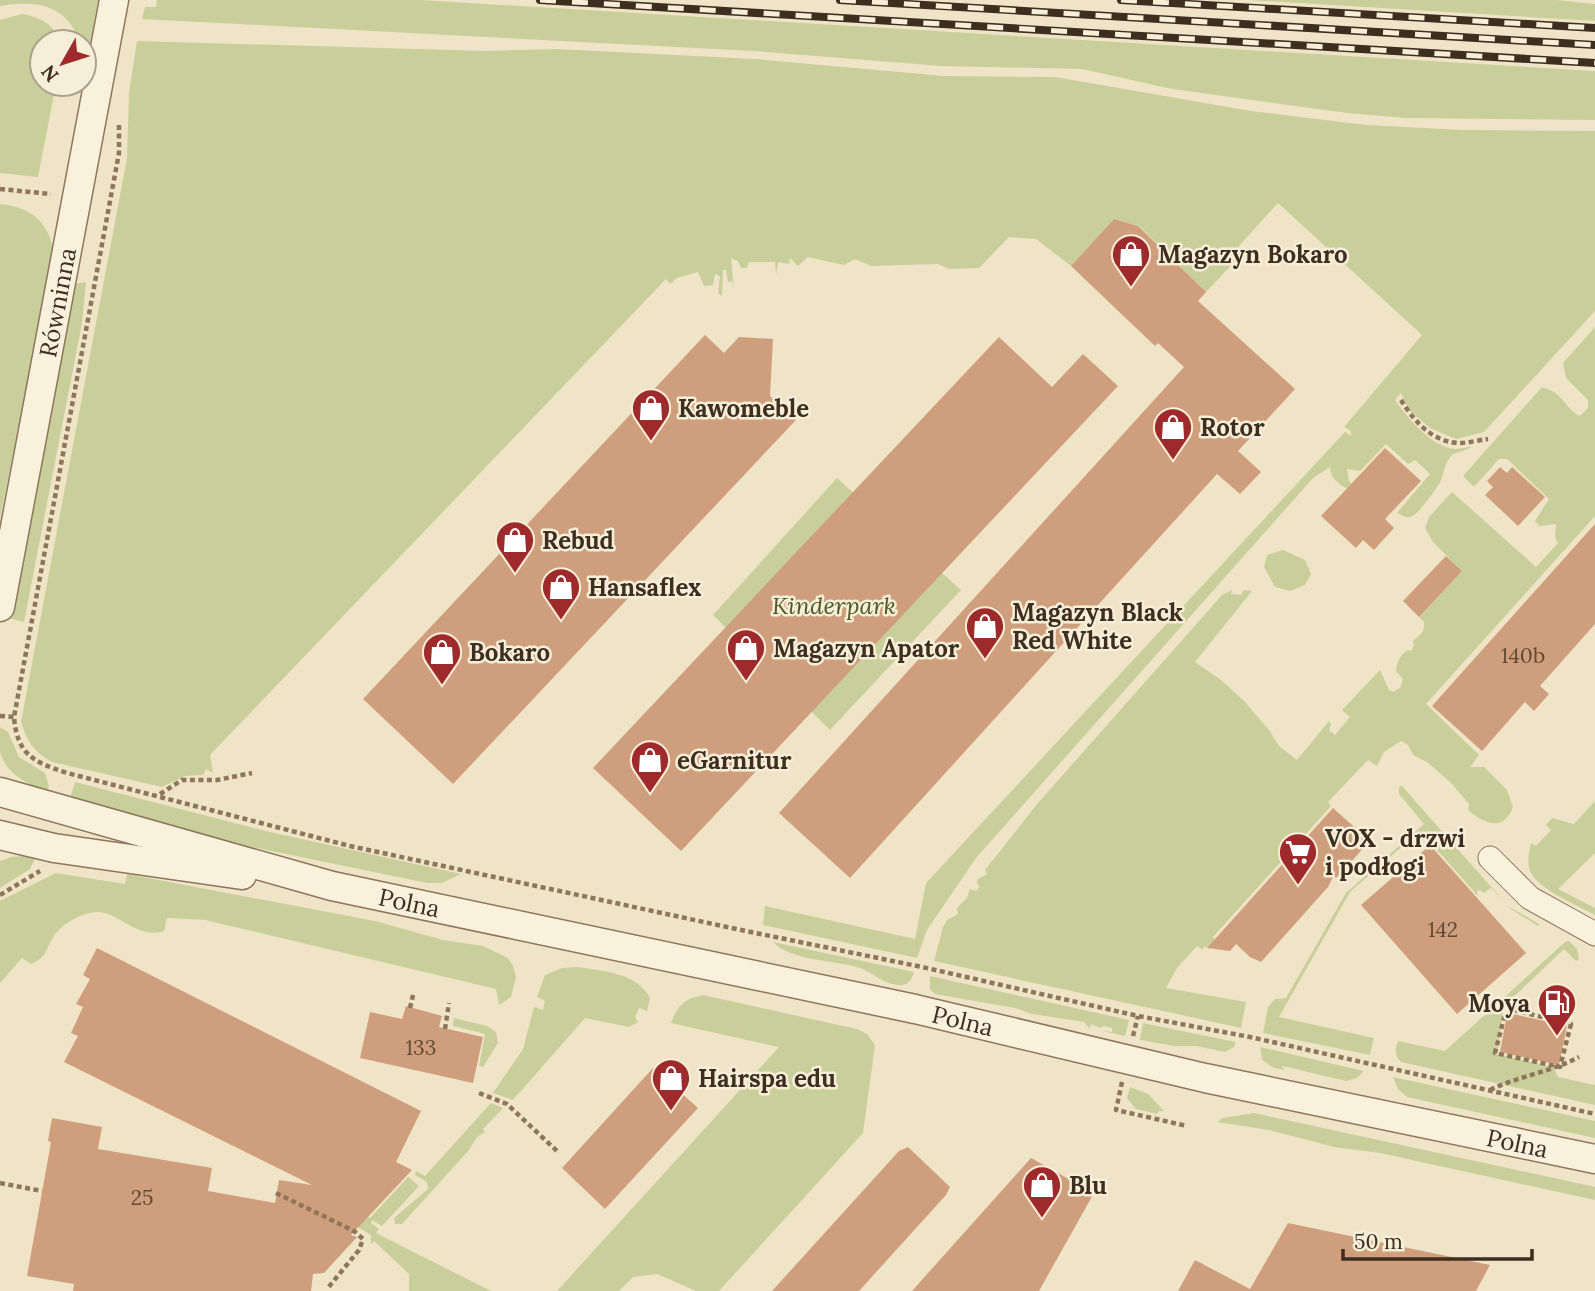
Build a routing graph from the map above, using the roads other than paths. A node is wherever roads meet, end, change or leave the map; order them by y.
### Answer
1 (114, 0) edge
2 (0, 607) edge
3 (0, 792) edge
4 (0, 835) edge
5 (1490, 858) dead end
6 (332, 886) junction
7 (1595, 934) edge
8 (1595, 1159) edge

1 - 2 street, Równinna
3 - 6 street, Polna
4 - 6 street, Polna
5 - 7 street
6 - 8 street, Polna

